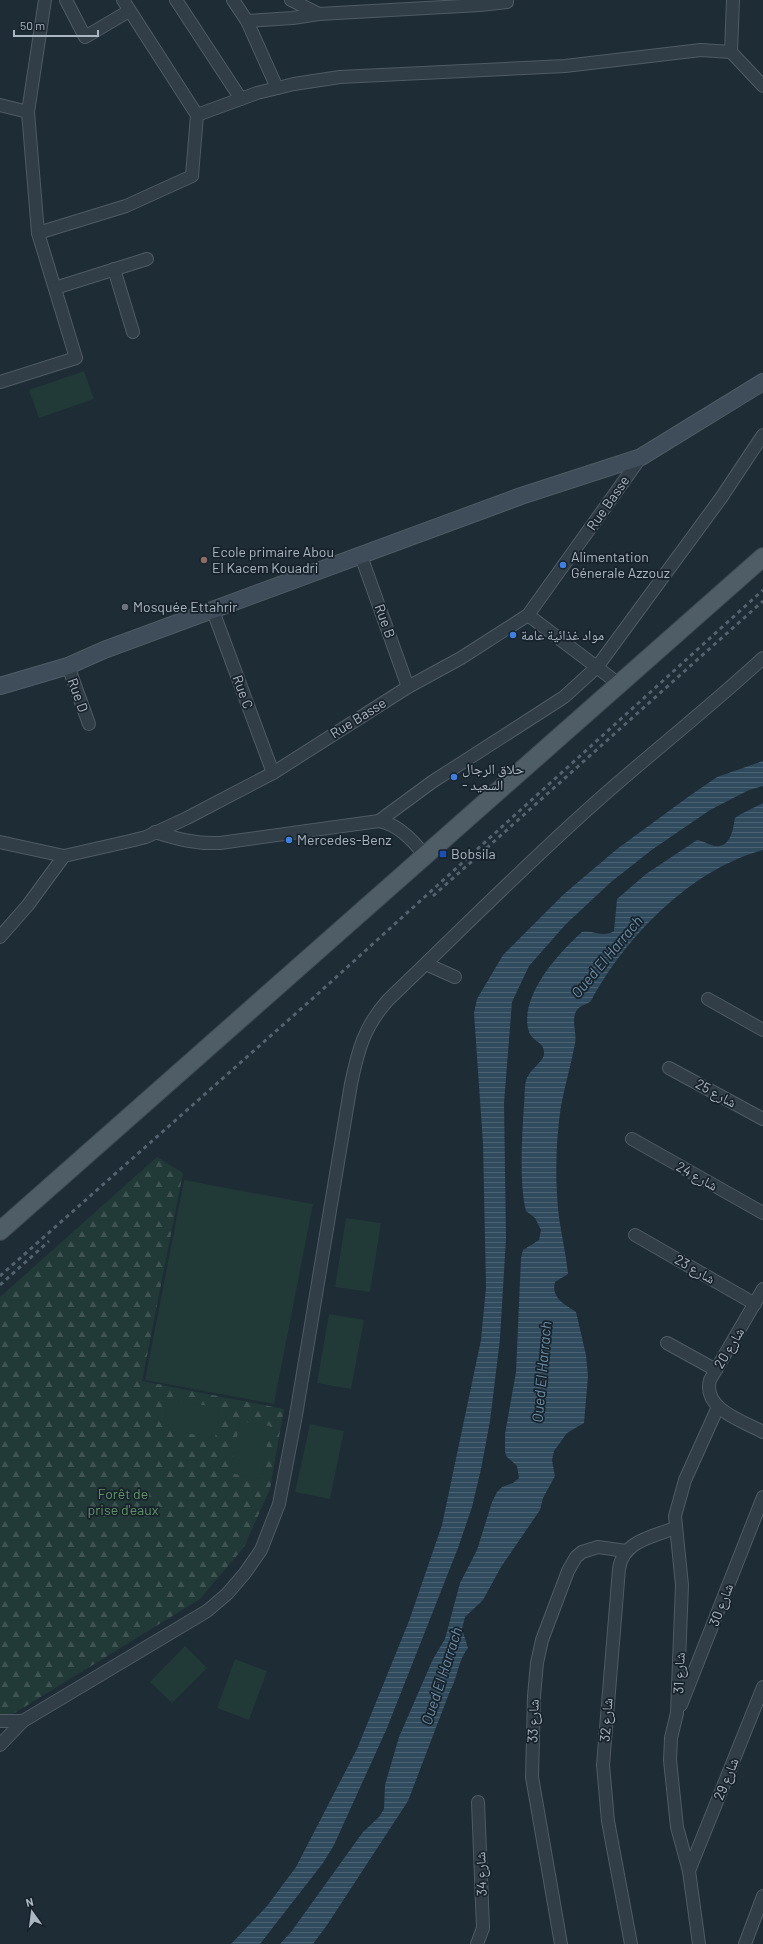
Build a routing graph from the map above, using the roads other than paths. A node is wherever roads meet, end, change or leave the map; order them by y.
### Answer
1 (45, 0) edge
2 (66, 0) edge
3 (123, 0) edge
4 (176, 0) edge
5 (233, 0) edge
6 (291, 0) edge
7 (507, 0) edge
8 (733, 0) edge
9 (129, 11) junction
10 (319, 14) junction
11 (247, 21) junction
12 (731, 52) junction
13 (763, 86) edge
14 (277, 88) junction
15 (241, 99) junction
16 (0, 105) edge
17 (28, 112) junction
18 (197, 115) junction
19 (38, 233) junction
20 (147, 259) dead end
21 (114, 269) junction
22 (55, 288) junction
23 (133, 332) dead end
24 (0, 382) edge
25 (763, 382) edge
26 (763, 435) edge
27 (641, 457) junction
28 (361, 556) junction
29 (763, 557) edge
30 (213, 611) junction
31 (528, 615) junction
32 (763, 658) edge
33 (68, 666) junction
34 (597, 667) junction
35 (619, 684) junction
36 (0, 686) edge
37 (408, 687) junction
38 (89, 724) dead end
39 (273, 772) junction
40 (379, 821) junction
41 (155, 832) junction
42 (0, 842) edge
43 (64, 856) junction
44 (424, 856) junction
45 (0, 937) edge
46 (426, 964) junction
47 (455, 977) dead end
48 (708, 999) dead end
49 (763, 1030) edge
50 (669, 1068) dead end
51 (763, 1119) edge
52 (632, 1139) dead end
53 (763, 1213) edge
54 (0, 1230) edge
55 (635, 1235) dead end
56 (763, 1289) edge
57 (755, 1304) junction
58 (667, 1343) dead end
59 (716, 1370) junction
60 (718, 1407) junction
61 (763, 1432) edge
62 (763, 1497) edge
63 (675, 1528) junction
64 (626, 1551) junction
65 (763, 1686) edge
66 (677, 1713) junction
67 (23, 1721) junction
68 (0, 1722) edge
69 (0, 1745) edge
70 (478, 1802) dead end
71 (689, 1871) junction
72 (763, 1896) edge
73 (477, 1944) edge
74 (561, 1944) edge
75 (631, 1944) edge
76 (698, 1944) edge
77 (745, 1944) edge

1 - 17 street
2 - 9 street
3 - 9 street
4 - 15 street
5 - 11 street
6 - 10 street
7 - 10 street
8 - 12 street
9 - 18 street
10 - 11 street
11 - 14 street
12 - 13 street
12 - 14 street
14 - 15 street
15 - 18 street
16 - 17 street
17 - 19 street
18 - 19 street
19 - 22 street
20 - 21 street
21 - 22 street
21 - 23 street
22 - 24 street
25 - 27 street
26 - 34 street
27 - 28 street
27 - 31 street, Rue Basse
28 - 30 street
28 - 37 street, Rue B
29 - 35 main road
30 - 33 street
30 - 39 street, Rue C
31 - 34 street
31 - 37 street, Rue Basse
32 - 46 street
33 - 36 street
33 - 38 street, Rue D
34 - 35 street
34 - 40 street
35 - 44 main road
37 - 39 street, Rue Basse
39 - 41 street, Rue Basse
40 - 41 street
40 - 44 street
41 - 43 street, Rue Basse
42 - 43 street, Rue Basse
43 - 45 street
44 - 54 main road
46 - 47 street
46 - 67 street
48 - 49 street
50 - 51 street, شارع 25
52 - 53 street, شارع 24
55 - 57 street, شارع 23
56 - 57 street, شارع 20
57 - 59 street, شارع 20
58 - 59 street
59 - 60 street, شارع 20
60 - 61 street
60 - 63 street, شارع 31
62 - 66 street, شارع 30
63 - 64 street
63 - 66 street, شارع 31
64 - 74 street, شارع 33
64 - 75 street, شارع 32
65 - 71 street, شارع 29
66 - 71 street, شارع 31
67 - 68 street
67 - 69 street
70 - 73 street, شارع 34
71 - 76 street, شارع 31
72 - 77 street

